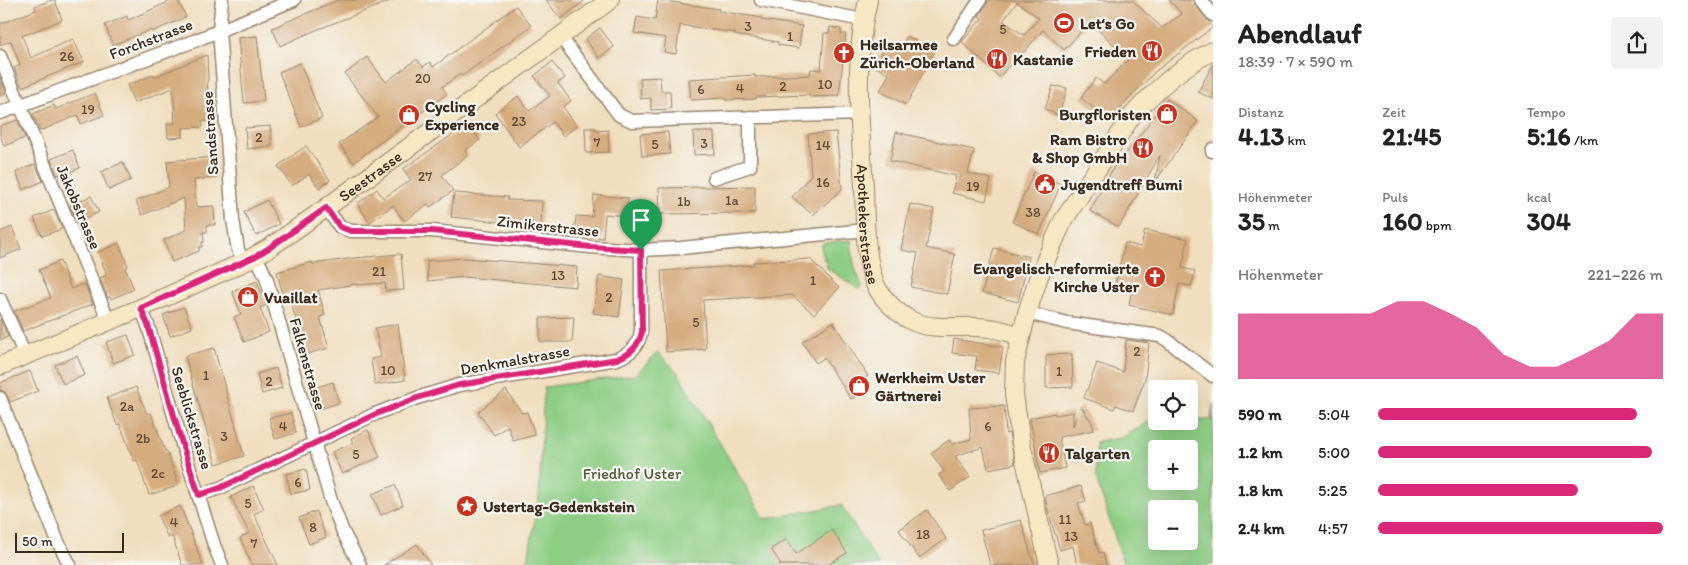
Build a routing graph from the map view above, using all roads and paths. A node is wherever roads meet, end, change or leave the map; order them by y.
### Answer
1 (222, 0) edge
2 (294, 0) edge
3 (610, 0) edge
4 (761, 0) edge
5 (868, 0) edge
6 (980, 0) edge
7 (1201, 0) edge
8 (1213, 15) edge
9 (863, 20) junction
10 (219, 30) junction
11 (560, 36) junction
12 (954, 39) dead end
13 (1213, 51) edge
14 (0, 56) edge
15 (20, 106) junction
16 (0, 113) edge
17 (860, 114) junction
18 (750, 117) junction
19 (714, 178) dead end
20 (326, 208) junction
21 (866, 230) junction
22 (641, 250) junction
23 (250, 259) junction
24 (0, 299) edge
25 (141, 308) junction
26 (1027, 313) junction
27 (109, 322) junction
28 (1021, 336) junction
29 (25, 355) junction
30 (0, 366) edge
31 (1213, 376) edge
32 (0, 398) edge
33 (314, 444) junction
34 (199, 495) junction
35 (70, 565) edge
36 (222, 565) edge
37 (360, 565) edge
38 (1049, 565) edge

1 - 10 street, Sandstrasse
2 - 10 street, Forchstrasse
3 - 11 street, Seestrasse
4 - 9 street
5 - 9 street, Apothekerstrasse
6 - 12 street
7 - 8 street
9 - 17 street, Apothekerstrasse
10 - 15 street, Forchstrasse
10 - 23 street, Sandstrasse
11 - 18 street
11 - 20 street, Seestrasse
13 - 26 street
14 - 15 street
15 - 16 street, Forchstrasse
15 - 27 street, Jakobstrasse
17 - 18 street
17 - 21 street, Apothekerstrasse
18 - 19 street
20 - 22 street, Zimikerstrasse
20 - 23 street, Seestrasse
21 - 22 street, Zimikerstrasse
21 - 28 street, Apothekerstrasse
22 - 33 street, Denkmalstrasse
23 - 25 street, Seestrasse
23 - 33 street, Falkenstrasse
24 - 29 street
25 - 27 street, Seestrasse
25 - 34 street, Seeblickstrasse
26 - 28 street
26 - 31 street
27 - 29 street, Seestrasse
28 - 38 street
29 - 30 street, Seestrasse
32 - 35 street
33 - 34 street, Denkmalstrasse
33 - 37 street, Falkenstrasse
34 - 36 street, Seeblickstrasse

